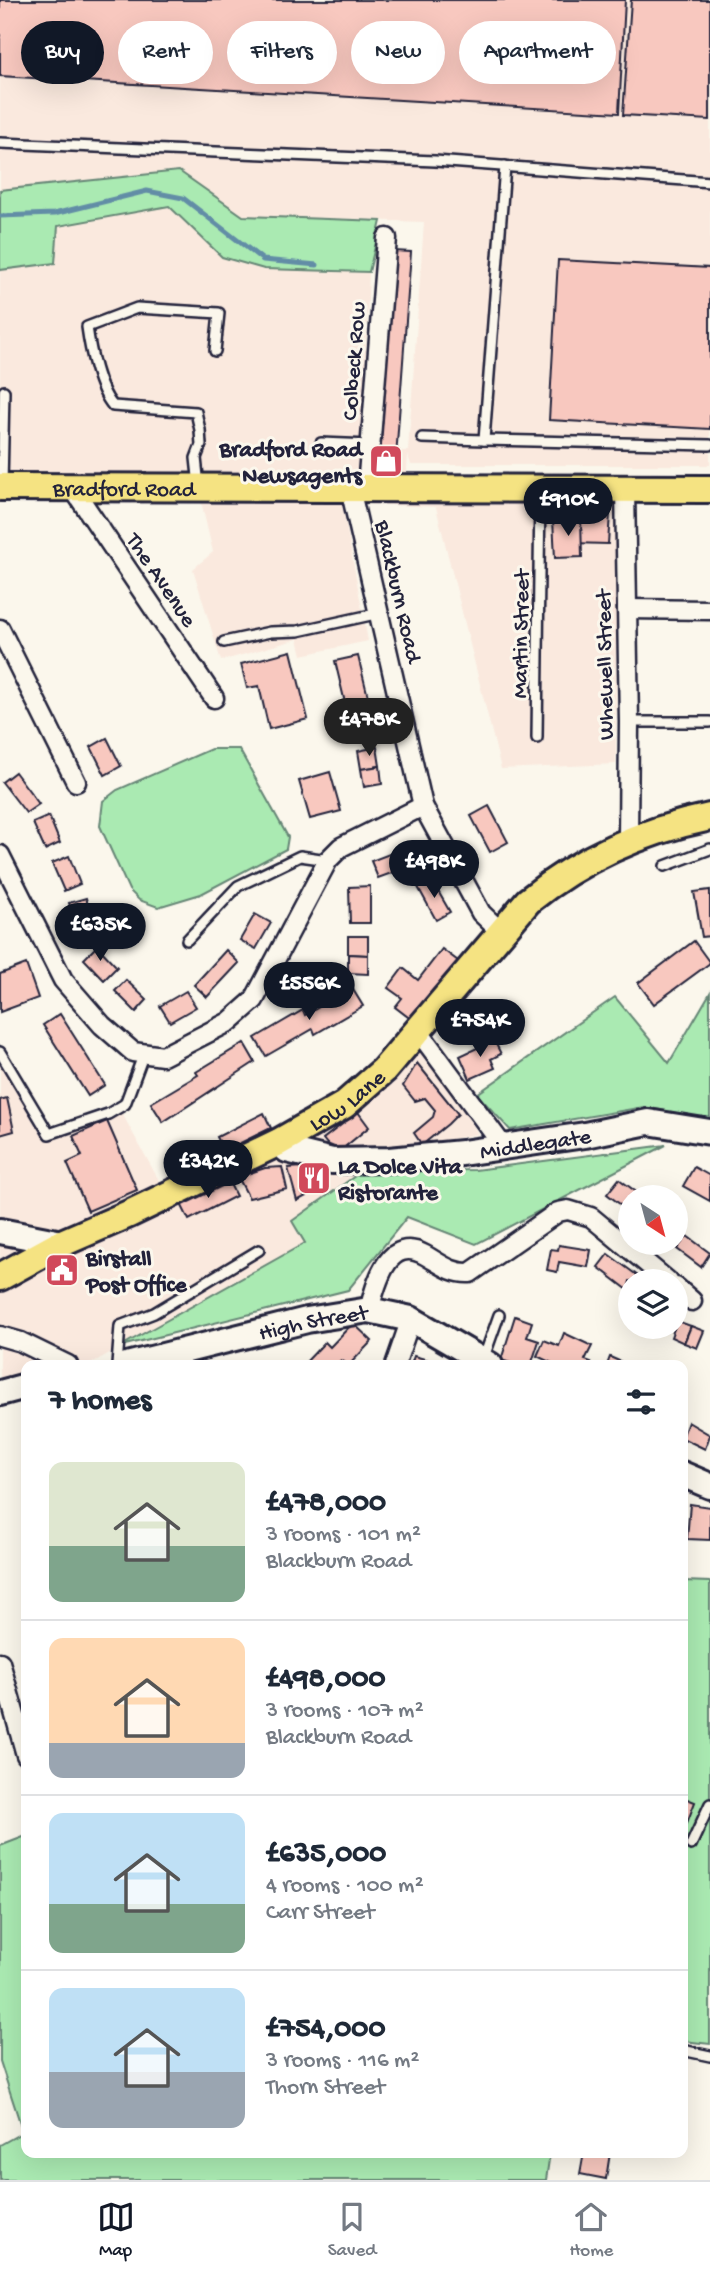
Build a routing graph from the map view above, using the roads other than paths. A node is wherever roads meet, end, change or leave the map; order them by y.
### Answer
1 (0, 143) edge
2 (505, 166) junction
3 (710, 182) edge
4 (387, 238) dead end
5 (215, 351) dead end
6 (4, 391) dead end
7 (422, 438) dead end
8 (484, 440) junction
9 (321, 443) dead end
10 (370, 445) junction
11 (710, 445) edge
12 (1, 487) edge
13 (72, 487) junction
14 (200, 488) junction
15 (359, 488) junction
16 (540, 489) junction
17 (625, 489) junction
18 (710, 489) edge
19 (627, 608) junction
20 (710, 610) edge
21 (380, 613) junction
22 (0, 629) edge
23 (224, 642) dead end
24 (214, 698) dead end
25 (629, 722) junction
26 (710, 722) edge
27 (537, 738) dead end
28 (76, 782) dead end
29 (423, 806) junction
30 (710, 817) edge
31 (628, 840) junction
32 (710, 849) edge
33 (0, 855) edge
34 (328, 860) junction
35 (665, 866) dead end
36 (5, 879) edge
37 (501, 932) junction
38 (187, 940) dead end
39 (419, 1032) junction
40 (0, 1052) edge
41 (144, 1053) junction
42 (710, 1132) edge
43 (279, 1142) junction
44 (503, 1146) junction
45 (0, 1231) edge
46 (62, 1243) junction
47 (259, 1250) dead end
48 (654, 1269) edge
49 (0, 1277) edge
50 (688, 1298) edge
51 (692, 1301) dead end
52 (369, 1310) junction
53 (499, 1315) dead end
54 (411, 1319) junction
55 (0, 1336) edge
56 (58, 1360) edge
57 (117, 1360) edge
58 (147, 1360) edge
59 (397, 1360) edge
60 (481, 1360) edge
61 (487, 1360) edge
62 (21, 1387) edge
63 (0, 1392) edge
64 (688, 1477) edge
65 (710, 1486) edge
66 (0, 1662) edge
67 (21, 1737) edge
68 (710, 1804) edge
69 (691, 1845) dead end
70 (688, 2051) edge
71 (710, 2056) edge

1 - 2 lane
2 - 3 lane
2 - 8 lane
4 - 10 street, Colbeck Row
5 - 14 lane
6 - 12 lane
7 - 8 lane
8 - 11 lane
9 - 10 lane
10 - 15 street, Colbeck Row
12 - 13 main road, Bradford Road
13 - 14 main road, Bradford Road
13 - 24 street, The Avenue
14 - 15 main road, Bradford Road
15 - 16 main road, Bradford Road
15 - 21 street, Blackburn Road
16 - 17 main road, Bradford Road
16 - 27 lane, Martin Street
17 - 18 main road, Bradford Road
17 - 19 street, Whewell Street
19 - 20 street
19 - 25 street, Whewell Street
21 - 23 lane
21 - 29 street, Blackburn Road
22 - 28 street
25 - 26 lane
25 - 31 street, Whewell Street
29 - 34 street
29 - 37 street, Blackburn Road
30 - 31 main road, Low Lane
31 - 37 main road, Low Lane
32 - 35 lane
33 - 36 street
34 - 38 lane
34 - 41 street
36 - 41 street
37 - 39 main road, Low Lane
39 - 43 main road, Low Lane
39 - 44 street
40 - 41 lane
42 - 44 street, Middlegate
43 - 44 street, Middlegate
43 - 46 main road, Low Lane
45 - 46 street
46 - 49 main road, Low Lane
47 - 57 lane
48 - 52 street
50 - 51 street
52 - 54 street, High Street
52 - 58 street, High Street
53 - 61 lane
54 - 59 street
54 - 60 street, High Street
55 - 56 street
62 - 63 street
64 - 65 street
66 - 67 street
68 - 69 lane
70 - 71 lane

